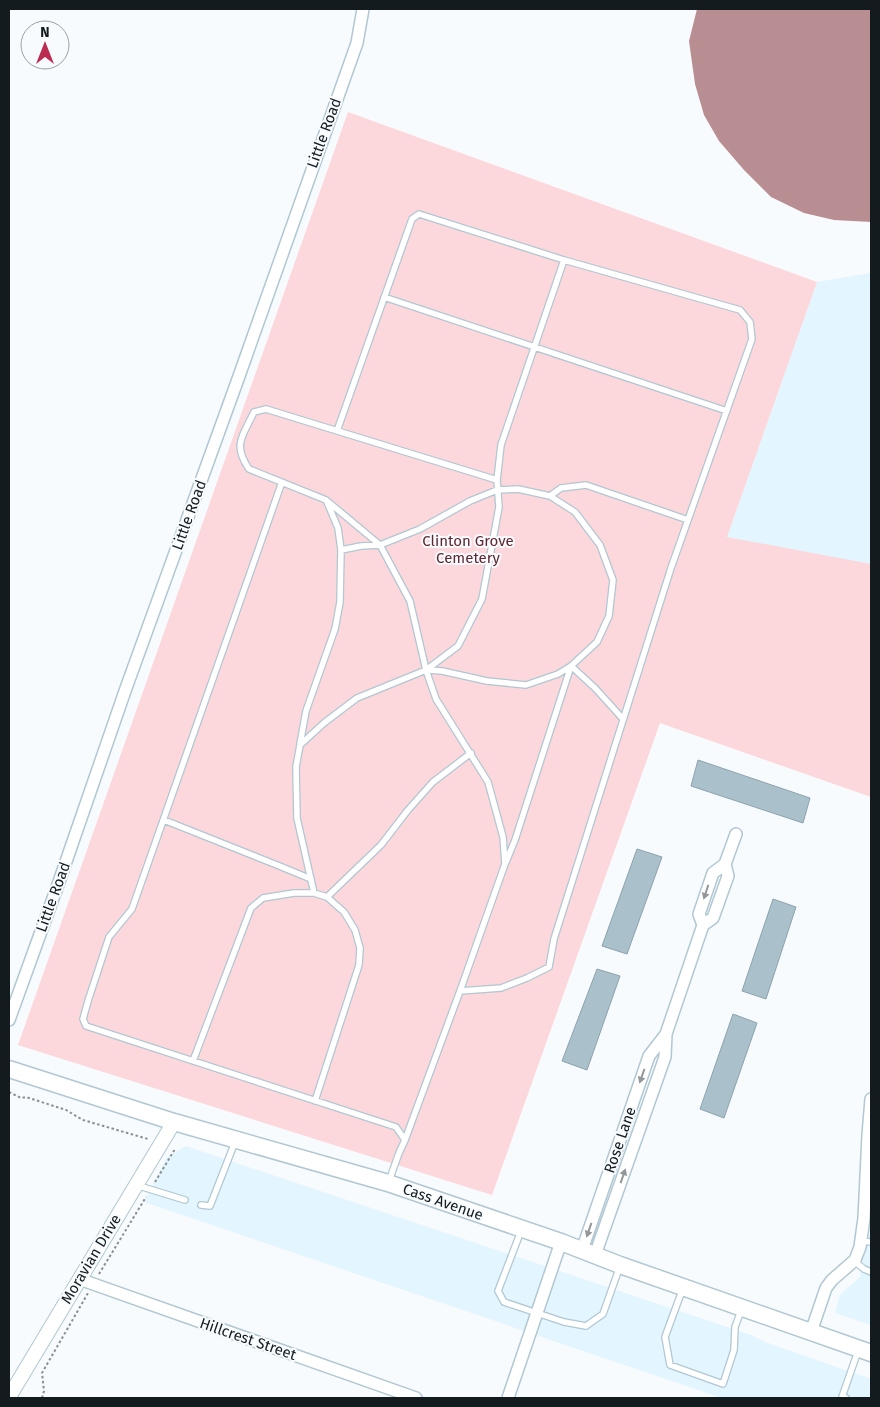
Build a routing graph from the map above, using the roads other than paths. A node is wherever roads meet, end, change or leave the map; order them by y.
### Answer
1 (364, 9) edge
2 (564, 260) junction
3 (384, 297) junction
4 (534, 348) junction
5 (726, 411) junction
6 (337, 431) junction
7 (497, 480) junction
8 (282, 482) junction
9 (498, 490) junction
10 (550, 496) junction
11 (326, 500) junction
12 (688, 520) junction
13 (380, 545) junction
14 (341, 550) junction
15 (571, 666) junction
16 (426, 670) junction
17 (623, 719) junction
18 (300, 745) junction
19 (471, 753) junction
20 (164, 820) junction
21 (736, 834) dead end
22 (505, 864) junction
23 (310, 879) junction
24 (314, 894) junction
25 (327, 897) junction
26 (460, 991) junction
27 (9, 1020) edge
28 (193, 1061) junction
29 (9, 1069) edge
30 (315, 1100) junction
31 (871, 1101) edge
32 (174, 1122) junction
33 (236, 1140) junction
34 (405, 1140) junction
35 (869, 1161) edge
36 (388, 1183) junction
37 (136, 1185) junction
38 (868, 1194) edge
39 (185, 1200) dead end
40 (201, 1205) dead end
41 (522, 1229) junction
42 (866, 1241) edge
43 (561, 1242) junction
44 (589, 1252) junction
45 (854, 1261) junction
46 (620, 1265) junction
47 (871, 1272) edge
48 (86, 1282) junction
49 (684, 1286) junction
50 (742, 1307) junction
51 (537, 1313) junction
52 (811, 1332) junction
53 (865, 1351) edge
54 (9, 1397) edge
55 (416, 1398) edge
56 (508, 1398) edge
57 (846, 1398) edge

1 - 27 street, Little Road
2 - 3 lane
2 - 4 lane
2 - 5 lane
3 - 4 lane
3 - 6 lane
4 - 5 lane
4 - 7 lane
5 - 12 lane
6 - 7 lane
6 - 8 lane
7 - 9 lane
8 - 11 lane
8 - 20 lane
9 - 10 lane
9 - 13 lane
9 - 16 lane
10 - 12 lane
10 - 15 lane
11 - 13 lane
11 - 14 lane
12 - 17 lane
13 - 14 lane
13 - 16 lane
14 - 18 lane
15 - 16 lane
15 - 17 lane
15 - 22 lane
16 - 18 lane
16 - 19 lane
17 - 26 lane
18 - 23 lane
19 - 22 lane
19 - 25 lane
20 - 23 lane
20 - 28 lane
21 - 44 street, Rose Lane
22 - 26 lane
23 - 24 lane
24 - 25 lane
24 - 28 lane
25 - 30 lane
26 - 34 lane
28 - 30 lane
29 - 32 main road, Cass Avenue
30 - 34 lane
31 - 35 street
32 - 33 main road, Cass Avenue
32 - 37 street, Moravian Drive
33 - 36 main road, Cass Avenue
33 - 40 lane
34 - 36 lane
35 - 38 street
36 - 41 main road, Cass Avenue
37 - 39 lane
37 - 48 street, Moravian Drive
38 - 42 street
41 - 43 main road, Cass Avenue
41 - 51 lane
42 - 45 street
43 - 44 main road, Cass Avenue
43 - 51 street
44 - 46 main road, Cass Avenue
45 - 47 lane
45 - 52 street
46 - 49 main road, Cass Avenue
46 - 51 lane
48 - 54 street, Moravian Drive
48 - 55 street, Hillcrest Street
49 - 50 main road, Cass Avenue
49 - 50 lane
50 - 52 main road, Cass Avenue
51 - 56 street
52 - 53 main road, Cass Avenue
53 - 57 lane

